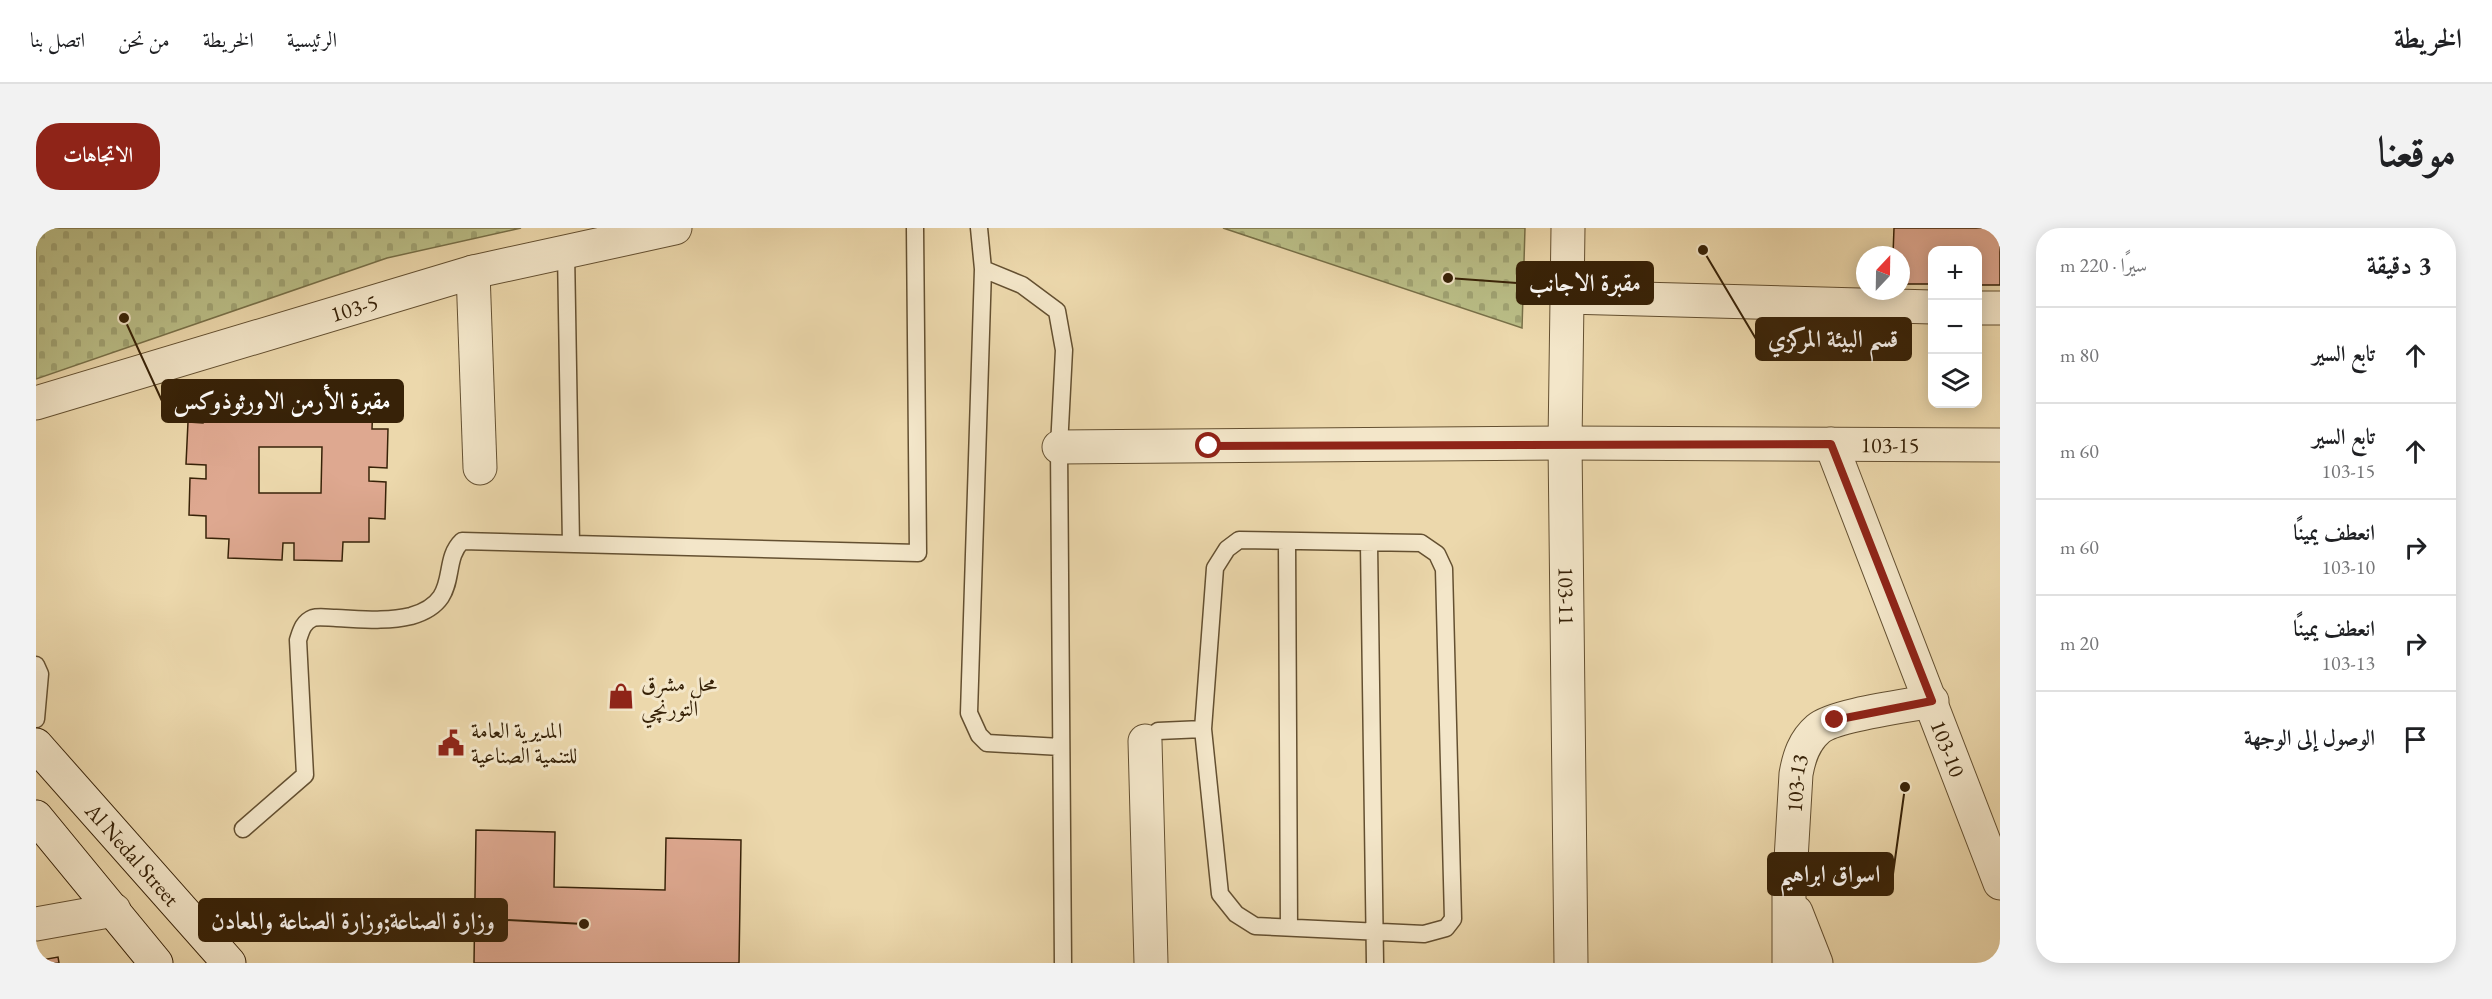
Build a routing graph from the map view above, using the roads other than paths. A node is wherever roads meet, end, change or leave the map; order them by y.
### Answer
1 (675, 228) edge
2 (915, 228) edge
3 (979, 228) edge
4 (1568, 228) edge
5 (566, 252) junction
6 (983, 269) junction
7 (473, 272) junction
8 (1567, 297) junction
9 (1928, 306) edge
10 (1982, 308) edge
11 (2000, 308) edge
12 (36, 403) edge
13 (1565, 443) junction
14 (1831, 444) junction
15 (2000, 445) edge
16 (1059, 447) junction
17 (480, 468) dead end
18 (1287, 541) junction
19 (571, 544) junction
20 (1369, 544) junction
21 (36, 665) edge
22 (1932, 701) junction
23 (36, 719) edge
24 (1203, 729) junction
25 (1145, 741) joint
26 (36, 745) edge
27 (1061, 747) junction
28 (36, 817) edge
29 (243, 829) dead end
30 (2000, 883) edge
31 (1789, 894) junction
32 (114, 910) junction
33 (36, 924) edge
34 (1289, 927) junction
35 (1372, 932) junction
36 (156, 963) edge
37 (229, 963) edge
38 (1063, 963) edge
39 (1151, 963) edge
40 (1375, 963) edge
41 (1570, 963) edge
42 (1789, 963) edge
43 (1816, 963) edge

1 - 5 street, 103-5
2 - 19 lane
3 - 6 lane
4 - 8 street, 103-11
5 - 7 street, 103-5
5 - 19 lane
6 - 16 lane
6 - 27 lane
7 - 12 street, 103-5
7 - 17 street
8 - 9 street
8 - 13 street, 103-11
10 - 11 street
13 - 14 street, 103-15
13 - 16 street, 103-15
13 - 41 street, 103-11
14 - 15 street, 103-15
14 - 22 street, 103-10
16 - 27 lane
18 - 20 lane
18 - 24 lane
18 - 34 lane
19 - 29 lane
20 - 35 lane
20 - 35 lane
21 - 23 lane
22 - 30 street, 103-10
22 - 31 street, 103-13
24 - 25 lane
24 - 34 lane
25 - 39 street
26 - 37 street, Al Nedal Street
27 - 38 lane
28 - 32 street
31 - 42 street, 103-13
31 - 43 street
32 - 33 street
32 - 36 street
34 - 35 lane
35 - 40 lane

